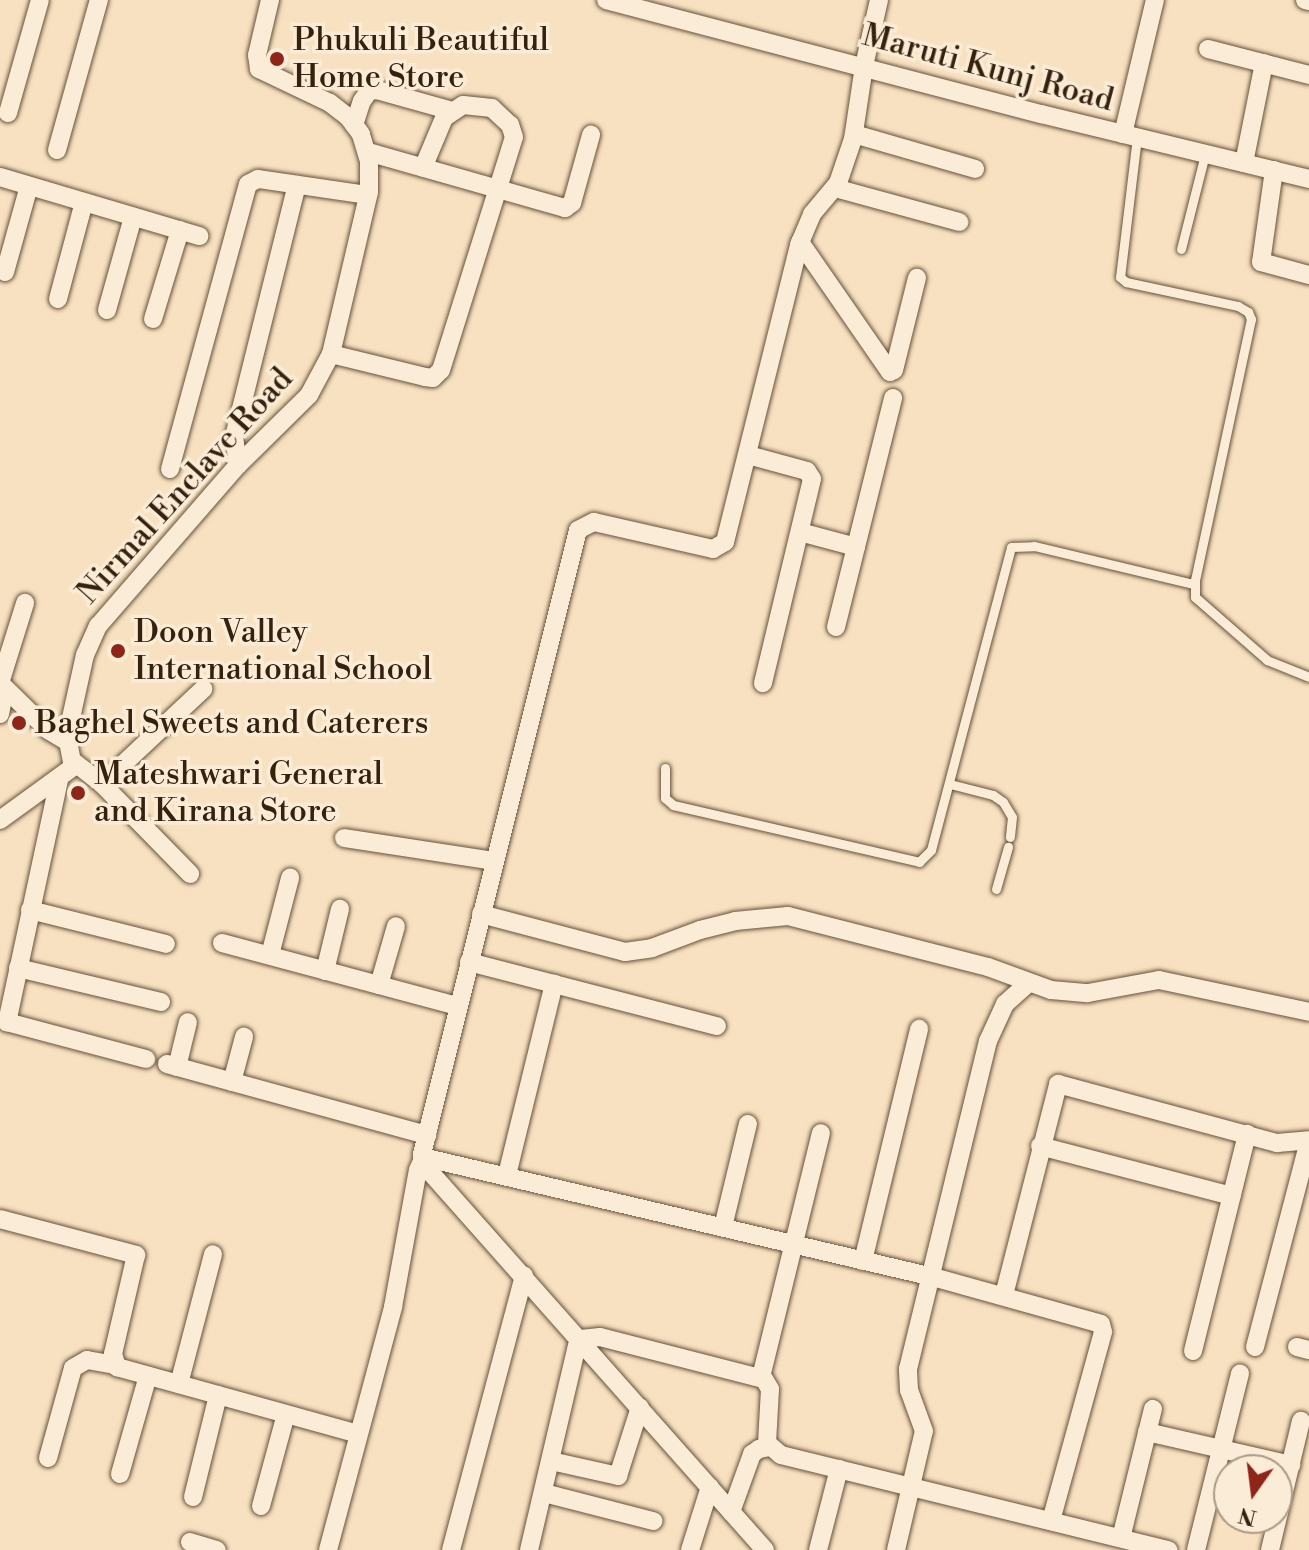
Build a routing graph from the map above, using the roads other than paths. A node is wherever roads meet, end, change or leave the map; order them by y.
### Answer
1 (40, 0) edge
2 (99, 0) edge
3 (270, 0) edge
4 (606, 0) edge
5 (879, 0) edge
6 (1155, 0) edge
7 (1208, 49) dead end
8 (1264, 63) junction
9 (864, 66) junction
10 (1309, 75) edge
11 (452, 111) junction
12 (8, 113) dead end
13 (354, 125) junction
14 (854, 134) junction
15 (591, 135) dead end
16 (1130, 135) junction
17 (57, 150) dead end
18 (368, 152) junction
19 (1205, 154) junction
20 (1244, 163) junction
21 (423, 168) junction
22 (975, 169) dead end
23 (1274, 170) junction
24 (0, 177) edge
25 (1309, 179) edge
26 (297, 185) junction
27 (29, 186) junction
28 (835, 188) junction
29 (499, 189) junction
30 (368, 195) junction
31 (84, 202) junction
32 (133, 217) junction
33 (959, 222) dead end
34 (180, 230) junction
35 (199, 236) dead end
36 (800, 242) junction
37 (1181, 249) dead end
38 (5, 272) dead end
39 (1309, 275) edge
40 (917, 278) dead end
41 (58, 299) dead end
42 (107, 310) dead end
43 (153, 319) dead end
44 (331, 354) junction
45 (893, 398) dead end
46 (748, 455) junction
47 (238, 465) junction
48 (170, 469) dead end
49 (800, 532) junction
50 (856, 547) junction
51 (1194, 584) junction
52 (25, 603) dead end
53 (836, 627) dead end
54 (1309, 677) edge
55 (763, 683) dead end
56 (2, 685) edge
57 (203, 689) dead end
58 (0, 714) edge
59 (66, 741) junction
60 (74, 762) junction
61 (665, 768) dead end
62 (59, 780) junction
63 (102, 784) junction
64 (950, 784) junction
65 (0, 820) edge
66 (344, 838) dead end
67 (494, 861) junction
68 (190, 874) dead end
69 (290, 878) dead end
70 (996, 889) dead end
71 (340, 909) dead end
72 (30, 910) junction
73 (481, 914) junction
74 (396, 926) dead end
75 (222, 943) dead end
76 (166, 944) dead end
77 (270, 955) junction
78 (469, 962) junction
79 (18, 968) junction
80 (325, 971) junction
81 (1028, 983) junction
82 (554, 984) junction
83 (379, 985) junction
84 (161, 1002) dead end
85 (457, 1006) junction
86 (1309, 1012) edge
87 (188, 1022) dead end
88 (717, 1026) dead end
89 (919, 1029) dead end
90 (244, 1037) dead end
91 (146, 1059) dead end
92 (232, 1082) junction
93 (748, 1124) dead end
94 (821, 1133) dead end
95 (1247, 1134) junction
96 (427, 1135) junction
97 (1309, 1140) edge
98 (1040, 1146) junction
99 (422, 1161) junction
100 (507, 1175) junction
101 (1232, 1196) junction
102 (0, 1219) edge
103 (723, 1227) junction
104 (793, 1244) junction
105 (213, 1254) dead end
106 (863, 1261) junction
107 (524, 1276) junction
108 (933, 1277) junction
109 (1004, 1295) junction
110 (581, 1339) junction
111 (1255, 1347) dead end
112 (1193, 1351) dead end
113 (115, 1365) junction
114 (1240, 1373) dead end
115 (148, 1376) junction
116 (761, 1377) junction
117 (179, 1384) junction
118 (218, 1395) junction
119 (640, 1407) junction
120 (1153, 1409) dead end
121 (286, 1414) junction
122 (1301, 1421) dead end
123 (1147, 1432) junction
124 (358, 1434) junction
125 (769, 1447) junction
126 (1222, 1449) junction
127 (1244, 1454) edge
128 (1293, 1456) edge
129 (48, 1458) dead end
130 (551, 1461) junction
131 (839, 1469) junction
132 (120, 1474) dead end
133 (710, 1487) junction
134 (913, 1487) junction
135 (544, 1493) junction
136 (193, 1497) dead end
137 (261, 1506) dead end
138 (731, 1512) junction
139 (653, 1521) dead end
140 (1051, 1521) junction
141 (1121, 1538) junction
142 (190, 1542) dead end
143 (758, 1547) edge
144 (214, 1550) edge
145 (328, 1550) edge
146 (451, 1550) edge
147 (529, 1550) edge
148 (690, 1550) edge
149 (818, 1550) edge
150 (896, 1550) edge
151 (1169, 1550) edge
152 (1196, 1550) edge

1 - 12 street
2 - 17 street
3 - 13 street, Nirmal Enclave Road
4 - 9 street, Maruti Kunj Road
5 - 9 street
6 - 16 street
7 - 8 street
8 - 10 street
8 - 20 street
9 - 14 street
9 - 16 street, Maruti Kunj Road
11 - 13 street
11 - 21 street
11 - 29 street
13 - 18 street, Nirmal Enclave Road
14 - 22 street
14 - 28 street
15 - 29 street
16 - 19 street, Maruti Kunj Road
16 - 51 lane
18 - 21 street
18 - 30 street, Nirmal Enclave Road
19 - 20 street, Maruti Kunj Road
19 - 37 lane
20 - 23 street, Maruti Kunj Road
21 - 29 street
23 - 25 street, Maruti Kunj Road
23 - 39 street
24 - 27 street
26 - 30 street
26 - 47 street
26 - 48 street
27 - 31 street
27 - 38 street
28 - 33 street
28 - 36 street
29 - 44 street
30 - 44 street, Nirmal Enclave Road
31 - 32 street
31 - 41 street
32 - 34 street
32 - 42 street
34 - 35 street
34 - 43 street
36 - 40 street
36 - 46 street
44 - 47 street, Nirmal Enclave Road
45 - 50 street
46 - 49 street
46 - 67 street
47 - 59 street, Nirmal Enclave Road
49 - 50 street
49 - 55 street
50 - 53 street
51 - 54 lane
51 - 64 lane
52 - 56 street
56 - 58 street
56 - 59 street
57 - 63 street
59 - 60 street
60 - 62 street
60 - 63 street
61 - 64 lane
62 - 65 street
62 - 72 street
63 - 68 street
64 - 70 lane
66 - 67 street
67 - 73 street
69 - 77 street
71 - 80 street
72 - 76 street
72 - 79 street
73 - 78 street
73 - 81 street
74 - 83 street
75 - 77 street
77 - 80 street
78 - 82 street
78 - 85 street
79 - 84 street
79 - 91 street
80 - 83 street
81 - 86 street
81 - 108 street
82 - 88 street
82 - 100 street
83 - 85 street
85 - 96 street
87 - 92 street
89 - 106 street
90 - 92 street
92 - 96 street
93 - 103 street
94 - 104 street
95 - 97 street
95 - 98 street
95 - 101 street
96 - 99 street
97 - 111 street
98 - 101 street
98 - 109 street
99 - 100 street
99 - 107 street
99 - 124 street
100 - 103 street
101 - 112 street
102 - 113 street
103 - 104 street
104 - 106 street
104 - 116 street
105 - 117 street
106 - 108 street
107 - 110 street
107 - 146 street
108 - 109 street
108 - 134 street
109 - 140 street
110 - 116 street
110 - 119 street
110 - 130 street
113 - 115 street
113 - 129 street
114 - 126 street
115 - 117 street
115 - 132 street
116 - 125 street
117 - 118 street
118 - 121 street
118 - 136 street
119 - 130 street
119 - 133 street
120 - 123 street
121 - 124 street
121 - 137 street
122 - 128 street
123 - 126 street
123 - 141 street
124 - 145 street
125 - 131 street
125 - 138 street
126 - 127 street
126 - 152 street
130 - 135 street
131 - 134 street
131 - 149 street
133 - 138 street
133 - 148 street
134 - 140 street
134 - 150 street
135 - 139 street
135 - 147 street
138 - 143 street
140 - 141 street
141 - 151 street
142 - 144 street

